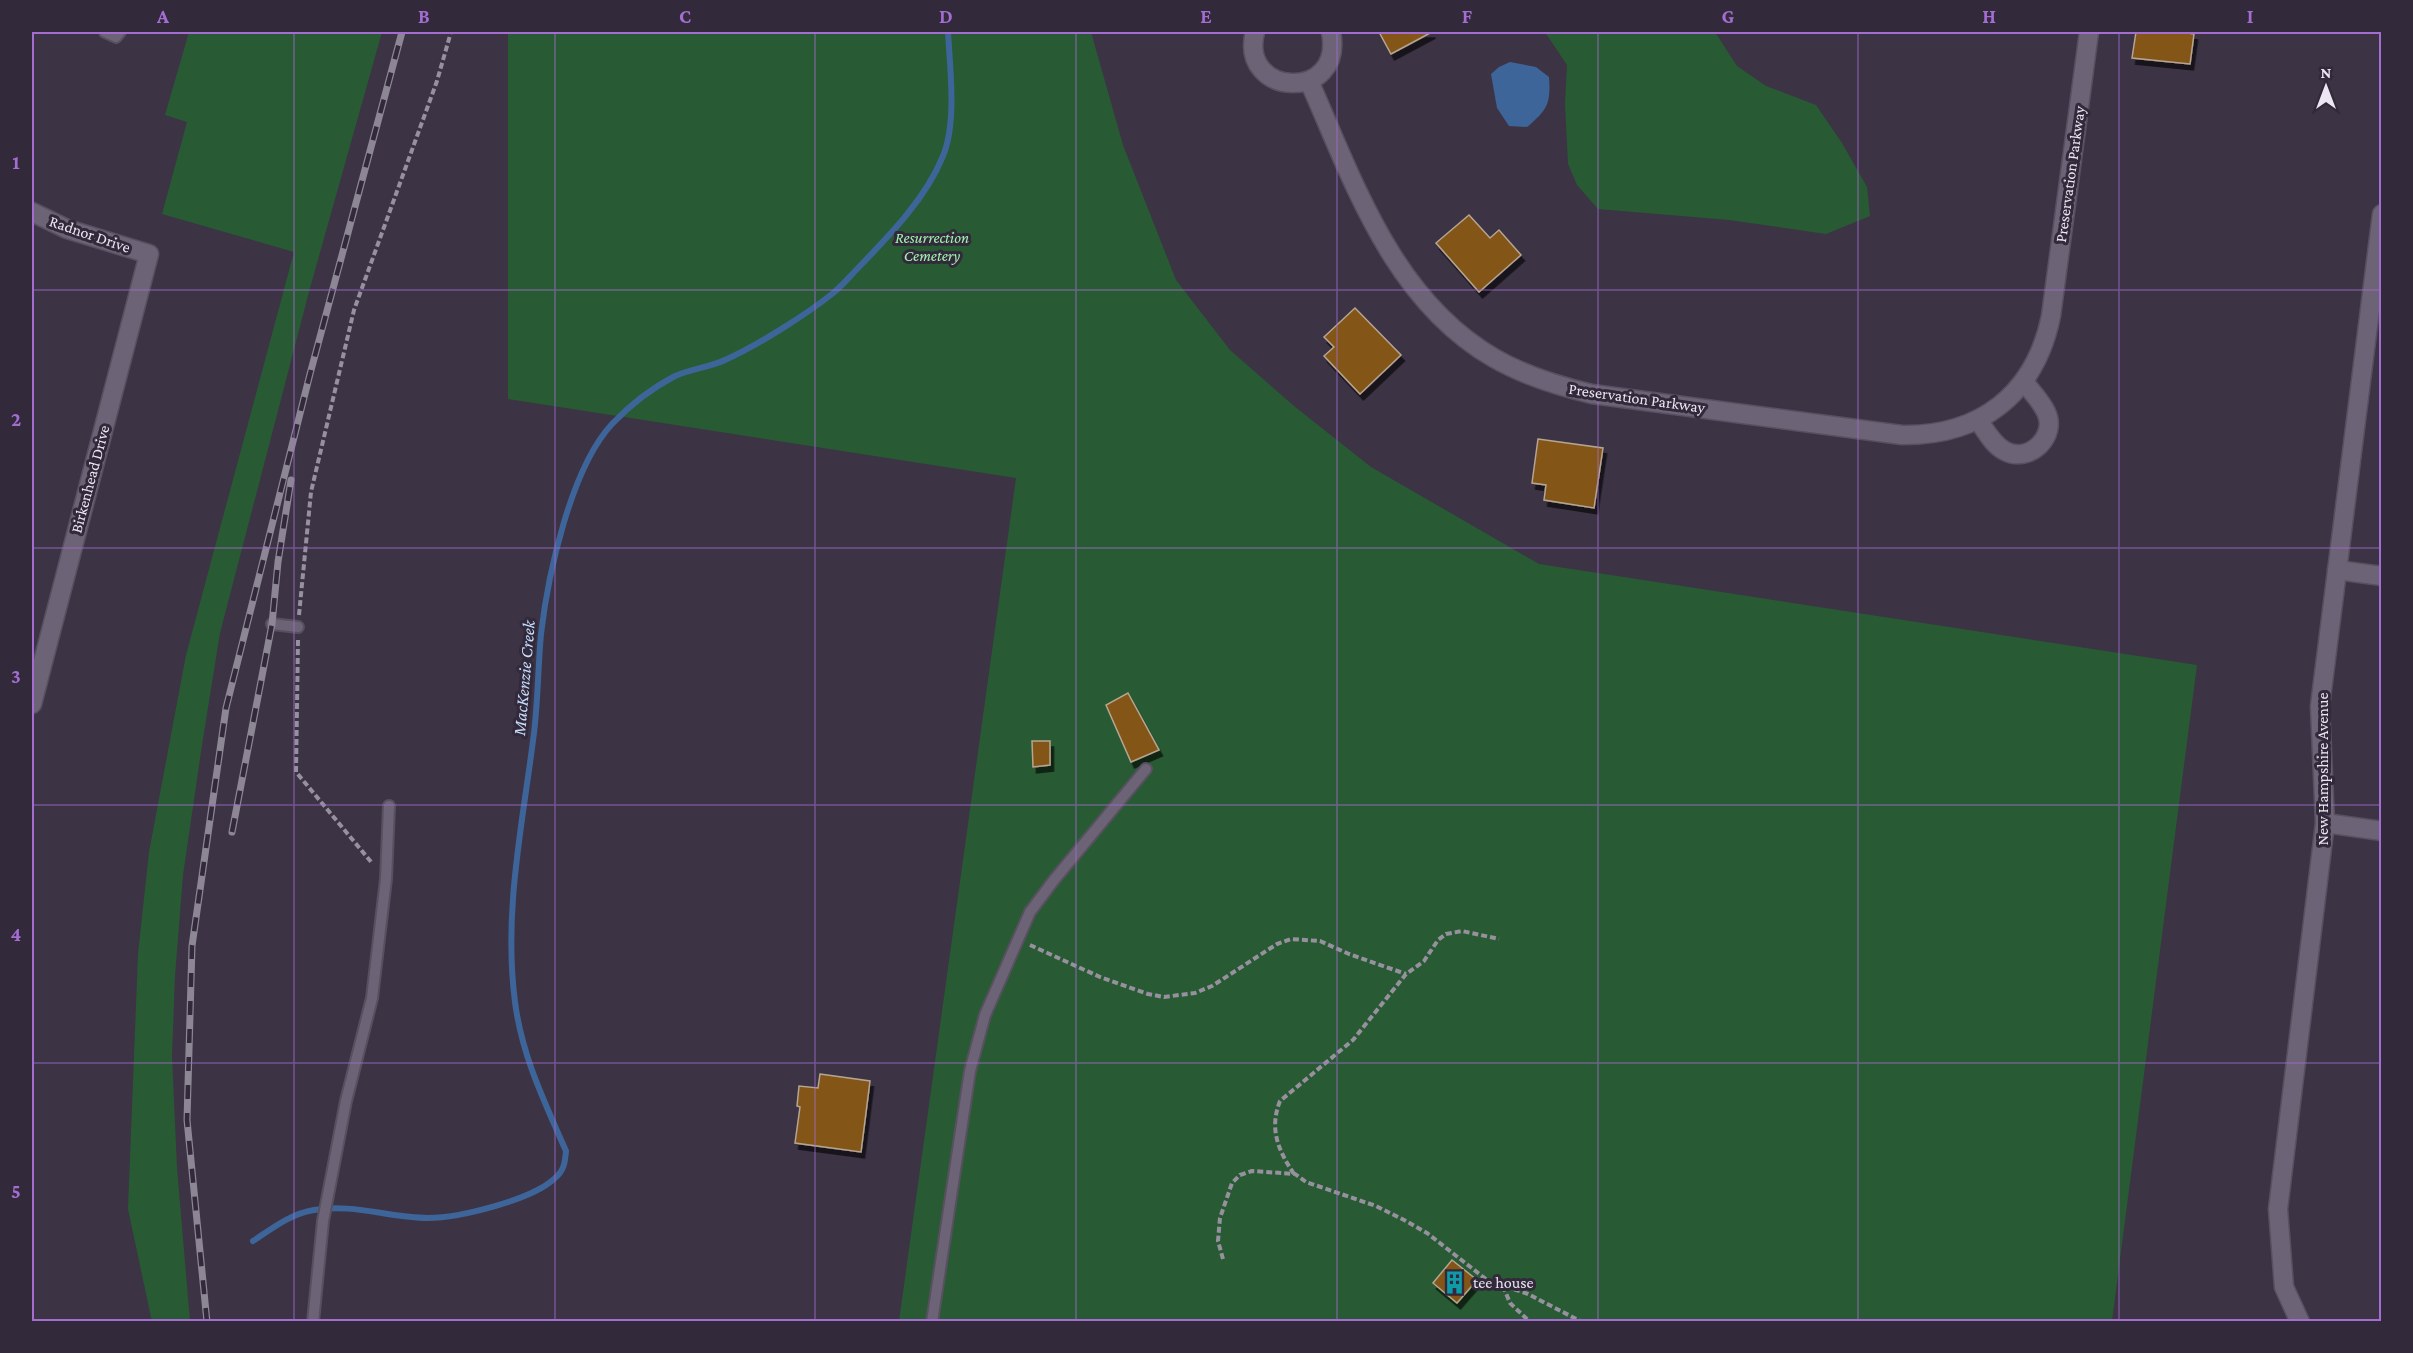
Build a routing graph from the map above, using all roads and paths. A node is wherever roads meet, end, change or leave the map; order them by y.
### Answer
1 (105, 32) edge
2 (120, 32) edge
3 (451, 32) edge
4 (1255, 32) edge
5 (1332, 32) edge
6 (2090, 32) edge
7 (1309, 81) junction
8 (32, 212) edge
9 (2382, 214) edge
10 (148, 254) joint
11 (2373, 339) edge
12 (2024, 382) junction
13 (1978, 420) junction
14 (2337, 570) junction
15 (2382, 576) edge
16 (272, 624) dead end
17 (298, 627) junction
18 (32, 704) edge
19 (1146, 770) dead end
20 (389, 806) dead end
21 (2325, 824) junction
22 (2382, 831) edge
23 (386, 879) junction
24 (1017, 938) junction
25 (1499, 939) dead end
26 (1406, 974) junction
27 (1294, 1174) junction
28 (1223, 1259) dead end
29 (1503, 1285) junction
30 (313, 1322) edge
31 (932, 1322) edge
32 (1530, 1322) edge
33 (1582, 1322) edge
34 (2300, 1322) edge

1 - 2 lane
3 - 17 path
4 - 7 street
5 - 7 street
6 - 12 street, Preservation Parkway
7 - 13 street, Preservation Parkway
8 - 10 street, Radnor Drive
9 - 11 street, New Hampshire Avenue
10 - 18 street, Birkenhead Drive
11 - 14 street, New Hampshire Avenue
12 - 13 street, Preservation Parkway
12 - 13 street
14 - 15 street
14 - 21 street, New Hampshire Avenue
16 - 17 lane
17 - 23 path
19 - 24 lane
20 - 23 lane
21 - 22 street
21 - 34 street, New Hampshire Avenue
23 - 30 lane
24 - 26 path
24 - 31 lane
25 - 26 path
26 - 27 path
27 - 28 path
27 - 29 path
29 - 32 path
29 - 33 path

